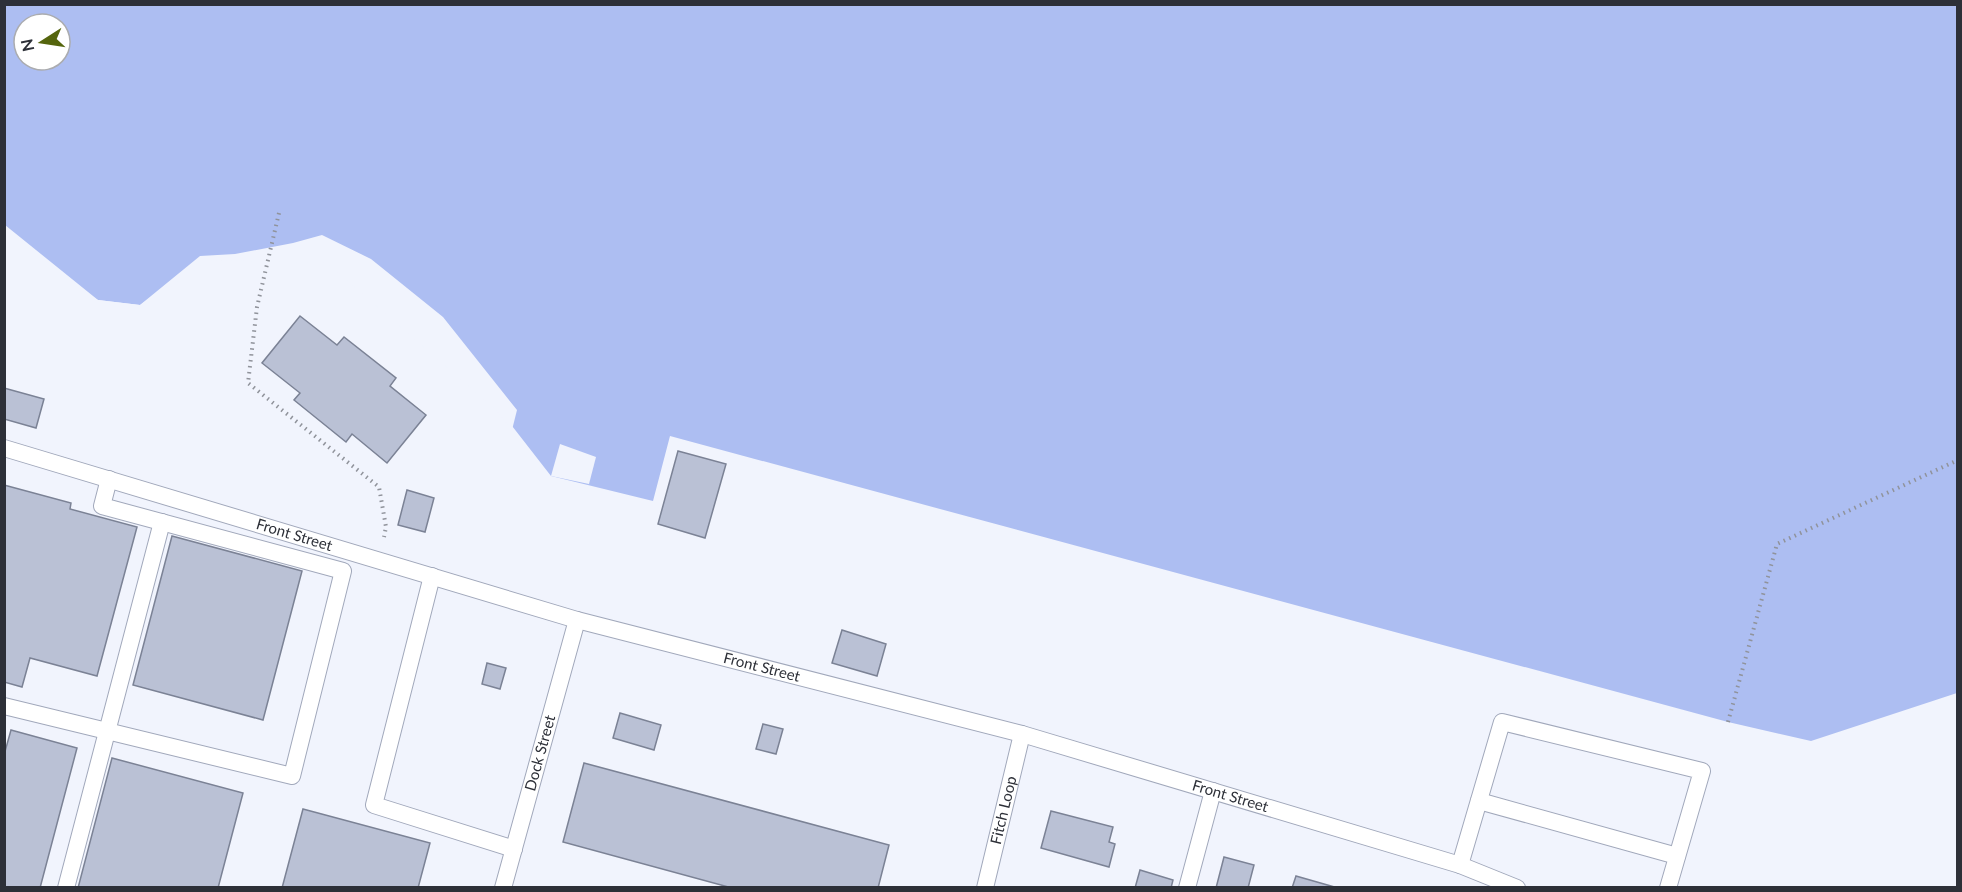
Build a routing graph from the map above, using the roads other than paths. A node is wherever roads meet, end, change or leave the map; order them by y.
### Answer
1 (4, 448) edge
2 (109, 479) junction
3 (162, 522) junction
4 (432, 576) junction
5 (577, 620) junction
6 (4, 706) edge
7 (107, 731) junction
8 (1022, 734) junction
9 (1213, 791) junction
10 (1479, 801) junction
11 (514, 849) junction
12 (1677, 856) junction
13 (1460, 865) junction
14 (66, 888) edge
15 (503, 888) edge
16 (985, 888) edge
17 (1187, 888) edge
18 (1517, 888) edge
19 (1668, 888) edge

1 - 2 lane, Front Street
2 - 3 lane
2 - 4 lane, Front Street
3 - 7 lane
3 - 7 lane
4 - 5 lane, Front Street
4 - 11 lane
5 - 8 lane, Front Street
5 - 11 lane, Dock Street
6 - 7 lane
7 - 14 lane
8 - 9 lane, Front Street
8 - 16 lane, Fitch Loop
9 - 13 lane, Front Street
9 - 17 lane
10 - 12 lane
10 - 12 lane
10 - 13 lane
11 - 15 lane, Dock Street
12 - 19 lane
13 - 18 lane, Front Street

